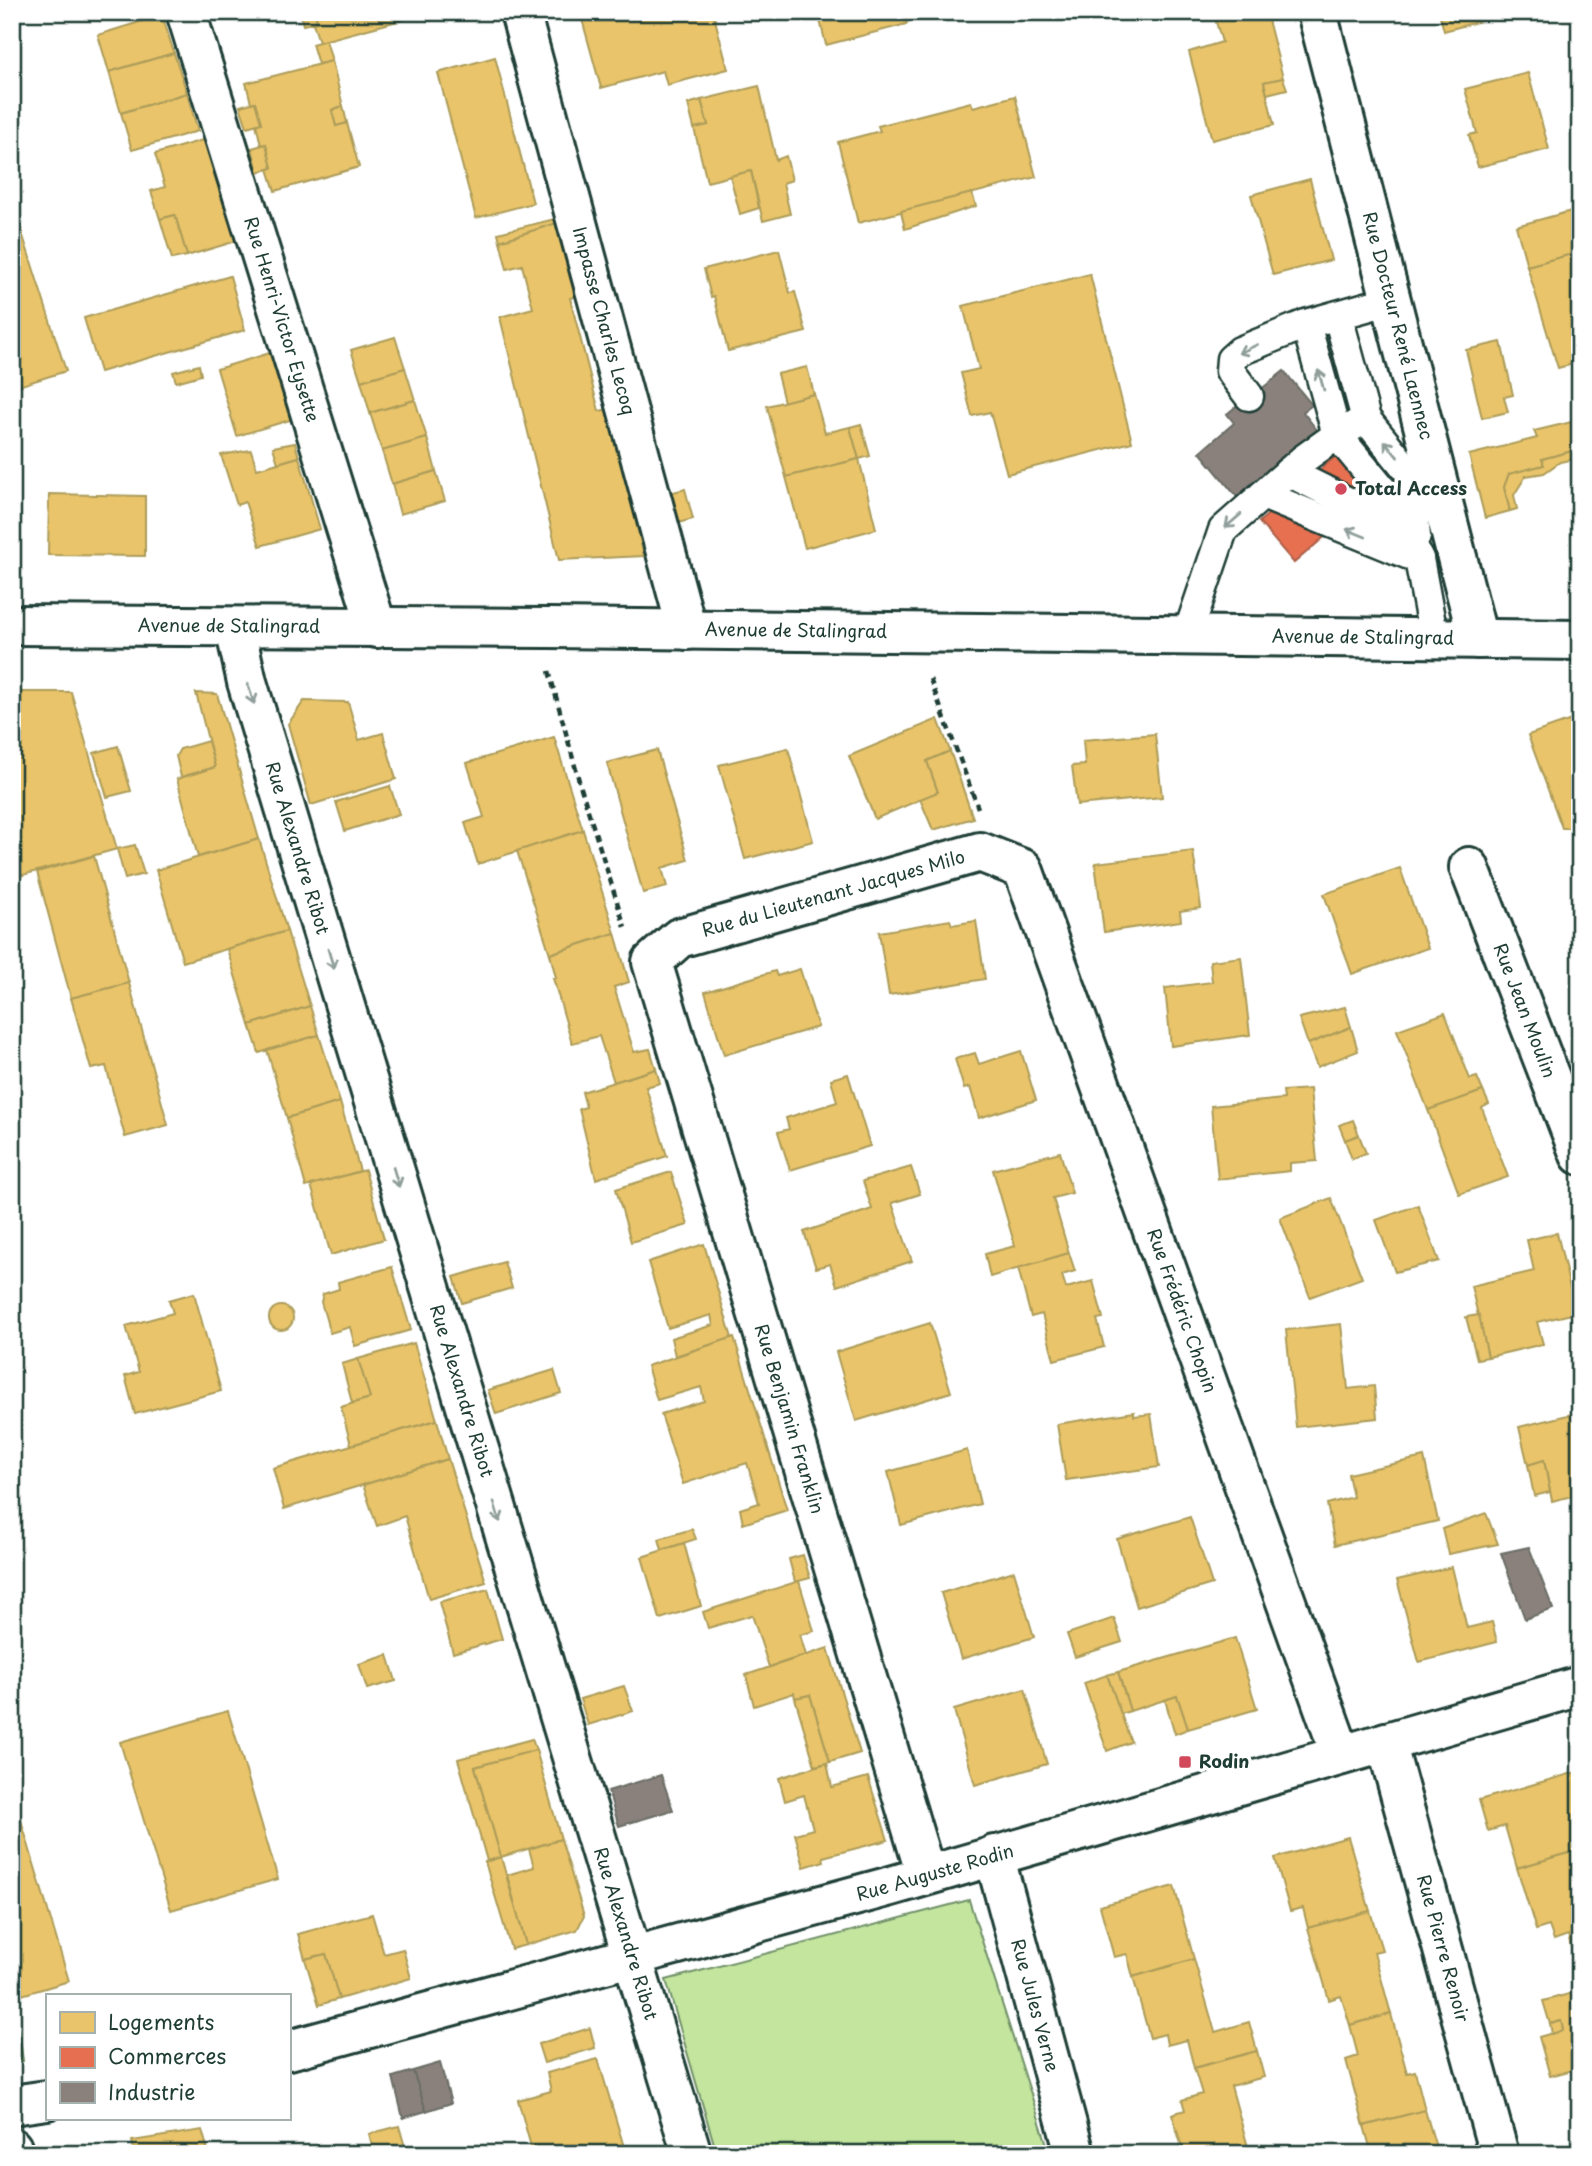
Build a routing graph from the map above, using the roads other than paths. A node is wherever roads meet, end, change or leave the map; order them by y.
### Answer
1 (186, 12) edge
2 (520, 12) edge
3 (1317, 12) edge
4 (1391, 300) junction
5 (1338, 316) junction
6 (1306, 324) junction
7 (1249, 396) dead end
8 (1366, 419) junction
9 (1337, 435) junction
10 (1288, 472) junction
11 (1263, 495) junction
12 (1419, 559) junction
13 (12, 625) edge
14 (235, 628) junction
15 (376, 628) junction
16 (687, 630) junction
17 (1187, 635) junction
18 (1434, 639) junction
19 (1478, 639) junction
20 (1580, 640) edge
21 (1009, 863) joint
22 (1469, 867) dead end
23 (652, 962) joint
24 (1580, 1155) edge
25 (1580, 1686) edge
26 (1386, 1742) junction
27 (1341, 1755) junction
28 (994, 1855) junction
29 (926, 1875) junction
30 (632, 1956) junction
31 (290, 2050) edge
32 (46, 2100) edge
33 (12, 2105) edge
34 (12, 2148) edge
35 (14, 2154) edge
36 (692, 2154) edge
37 (1075, 2154) edge
38 (1499, 2154) edge

1 - 15 street, Rue Henri-Victor Eysette
2 - 16 street, Impasse Charles Lecoq
3 - 4 street, Rue Docteur René Laennec
4 - 5 lane
4 - 19 street, Rue Docteur René Laennec
5 - 6 lane
5 - 8 lane
6 -> 7 lane
9 -> 6 lane
8 - 9 lane
12 -> 8 lane
9 - 10 lane
9 - 12 lane
10 - 11 lane
10 - 12 lane
12 -> 11 lane
11 -> 17 lane
12 - 18 lane
13 - 14 street, Avenue de Stalingrad
14 - 15 street, Avenue de Stalingrad
14 -> 30 street, Rue Alexandre Ribot
15 - 16 street, Avenue de Stalingrad
16 - 17 street, Avenue de Stalingrad
17 - 18 street, Avenue de Stalingrad
18 - 19 street, Avenue de Stalingrad
19 - 20 street, Avenue de Stalingrad
21 - 23 street, Rue du Lieutenant Jacques Milo
21 - 27 street, Rue Frédéric Chopin
22 - 24 street, Rue Jean Moulin
23 - 29 street, Rue Benjamin Franklin
25 - 26 street, Rue Auguste Rodin
26 - 27 street, Rue Auguste Rodin
26 - 38 street, Rue Pierre Renoir
27 - 28 street, Rue Auguste Rodin
28 - 29 street, Rue Auguste Rodin
28 - 37 street, Rue Jules Verne
29 - 30 street, Rue Auguste Rodin
30 - 31 street, Rue Auguste Rodin
30 - 36 street, Rue Alexandre Ribot
32 - 33 street
34 - 35 street

